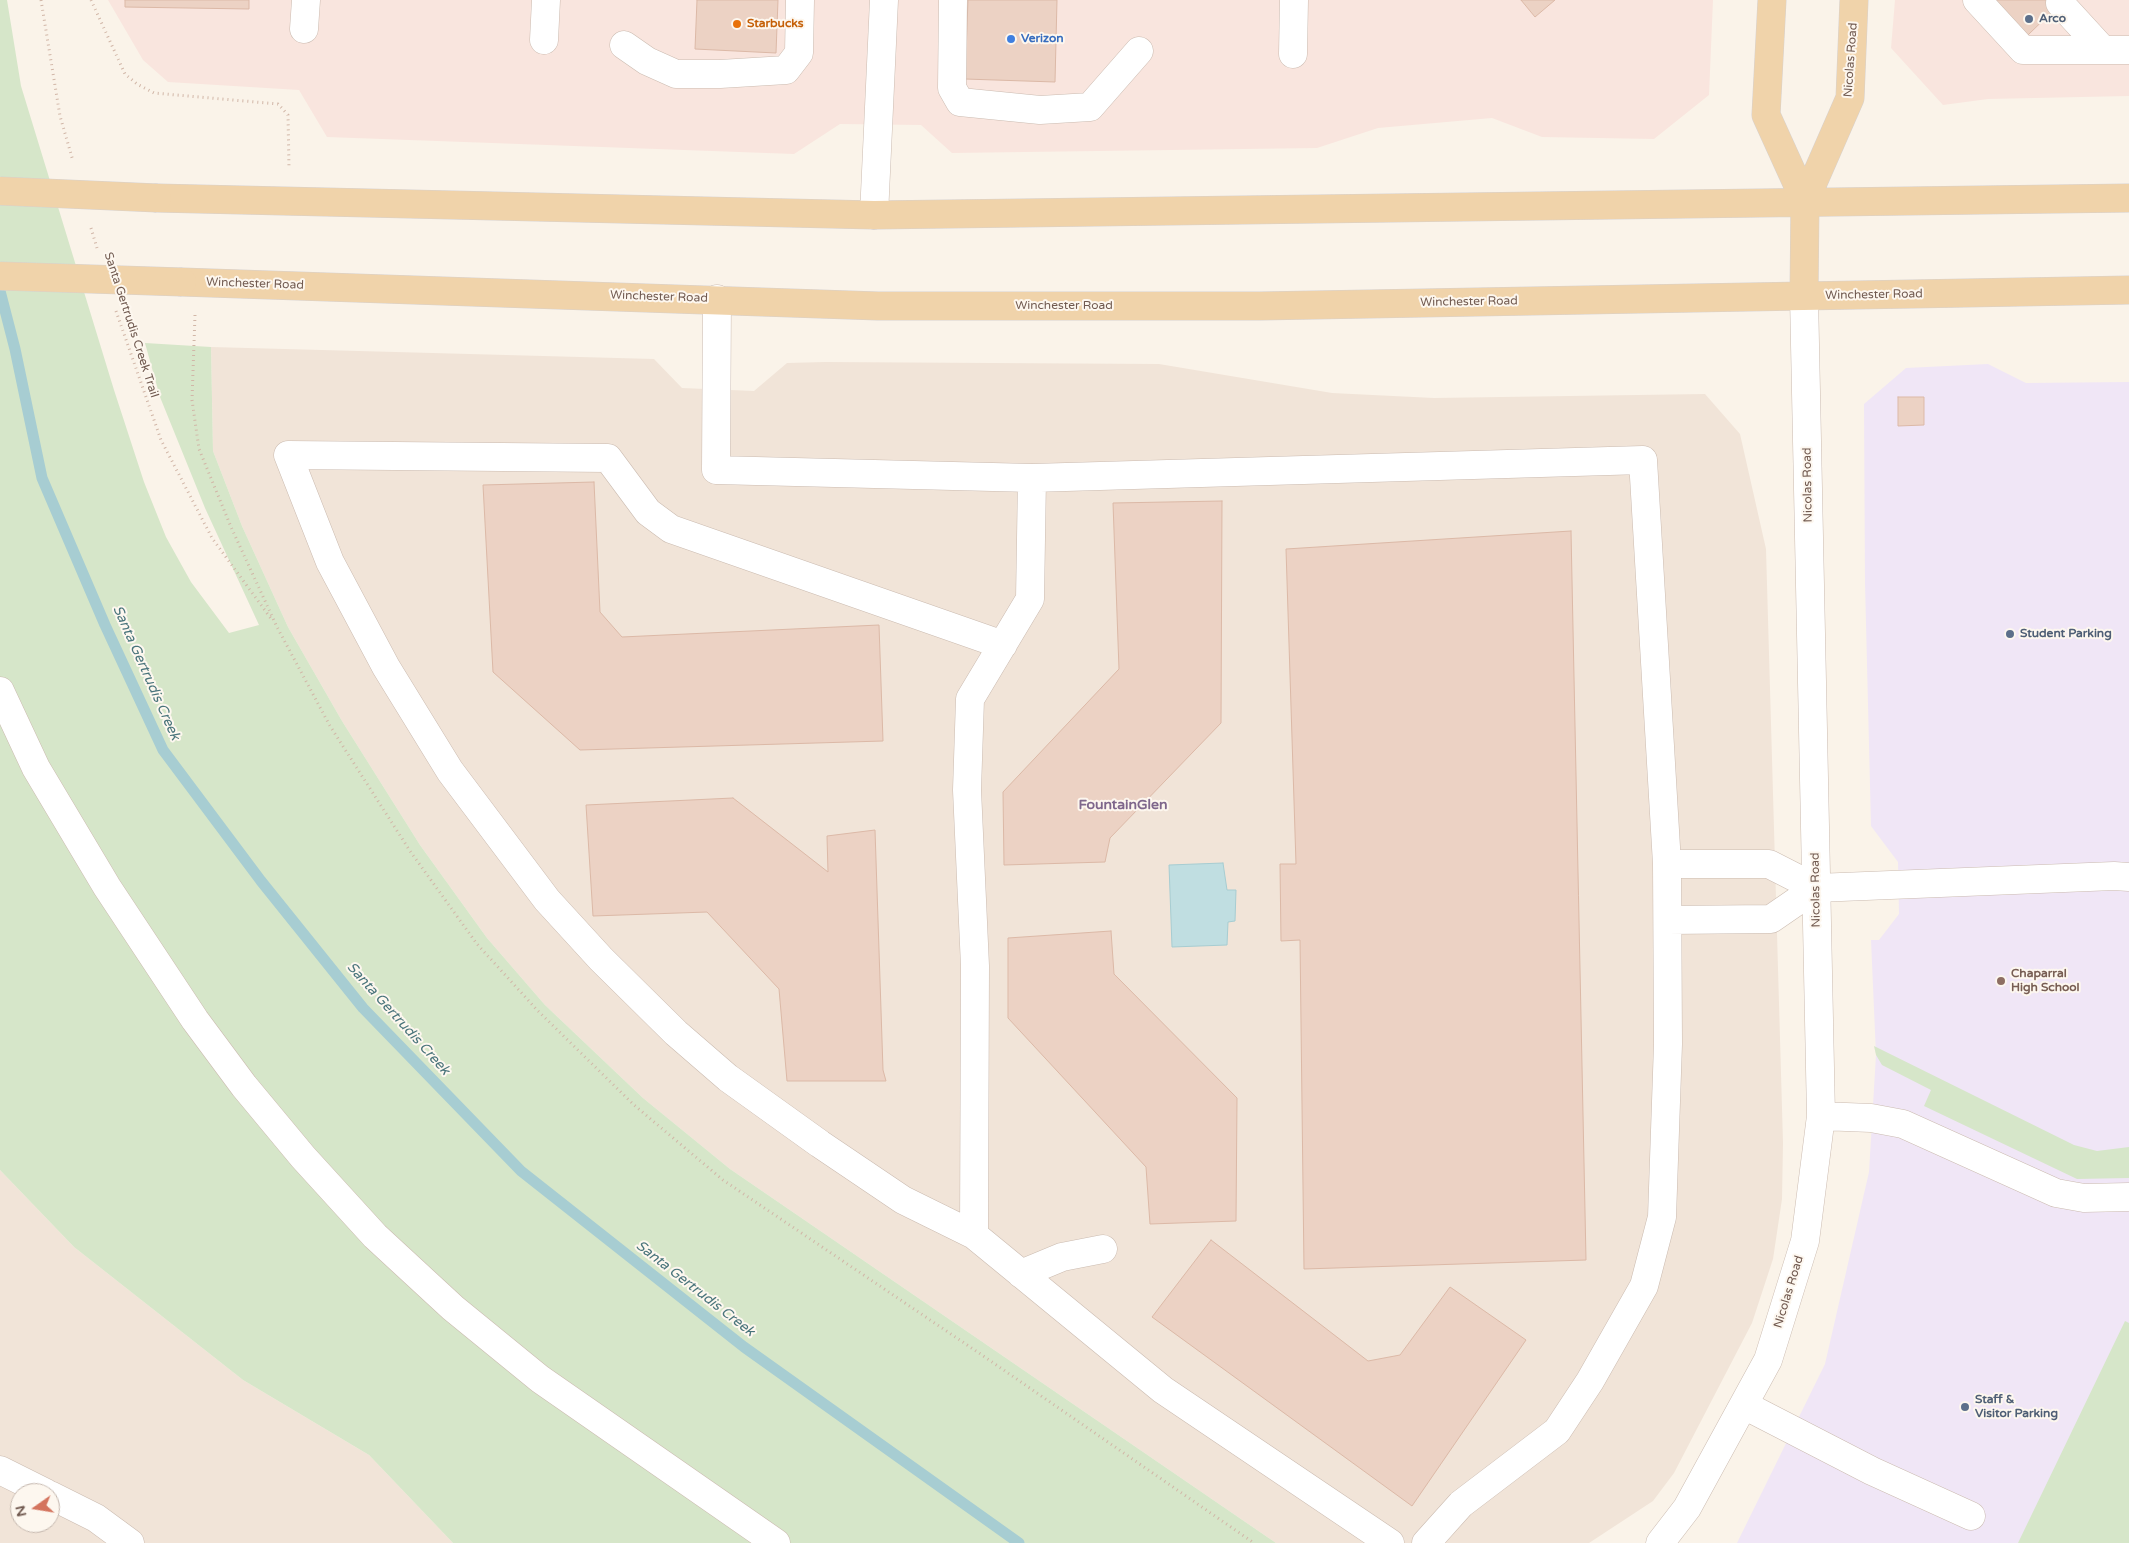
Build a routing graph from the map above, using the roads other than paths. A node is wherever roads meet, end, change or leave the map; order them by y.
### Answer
1 (306, 0) edge
2 (546, 0) edge
3 (800, 0) edge
4 (884, 0) edge
5 (953, 0) edge
6 (1294, 0) edge
7 (1772, 0) edge
8 (1854, 0) edge
9 (1977, 0) edge
10 (2060, 3) dead end
11 (304, 30) dead end
12 (544, 40) dead end
13 (624, 45) dead end
14 (2116, 50) edge
15 (1138, 51) dead end
16 (1293, 54) dead end
17 (0, 191) edge
18 (2129, 198) edge
19 (1805, 201) junction
20 (874, 215) junction
21 (0, 276) edge
22 (2129, 290) edge
23 (1804, 296) junction
24 (717, 299) junction
25 (1032, 478) junction
26 (1003, 644) junction
27 (0, 691) edge
28 (1667, 864) junction
29 (2129, 878) edge
30 (1816, 888) junction
31 (1668, 920) junction
32 (1821, 1116) junction
33 (2129, 1198) edge
34 (974, 1235) junction
35 (1103, 1249) dead end
36 (1021, 1274) junction
37 (1744, 1404) junction
38 (0, 1470) edge
39 (26, 1483) edge
40 (60, 1500) edge
41 (1970, 1516) dead end
42 (130, 1543) edge
43 (776, 1543) edge
44 (1390, 1543) edge
45 (1426, 1543) edge
46 (1660, 1543) edge

1 - 11 street
2 - 12 street
3 - 13 street
4 - 20 street
5 - 15 street
6 - 16 street
7 - 19 main road, Nicolas Road
8 - 19 main road, Nicolas Road
9 - 14 street
10 - 14 street
17 - 20 main road, bridge
18 - 19 main road
19 - 20 main road
19 - 23 main road, Nicolas Road
21 - 24 main road, Winchester Road, bridge
22 - 23 main road, Winchester Road
23 - 24 main road, Winchester Road
23 - 30 street, Nicolas Road
24 - 25 street
25 - 26 street
25 - 28 street
26 - 34 street
26 - 34 street
27 - 43 street
28 - 30 street
28 - 31 street
29 - 30 street
30 - 31 street
30 - 32 street, Nicolas Road
31 - 45 street
32 - 33 street
32 - 37 street, Nicolas Road
34 - 36 street
35 - 36 street
36 - 44 street
37 - 41 street
37 - 46 street, Nicolas Road
38 - 39 street
40 - 42 street

